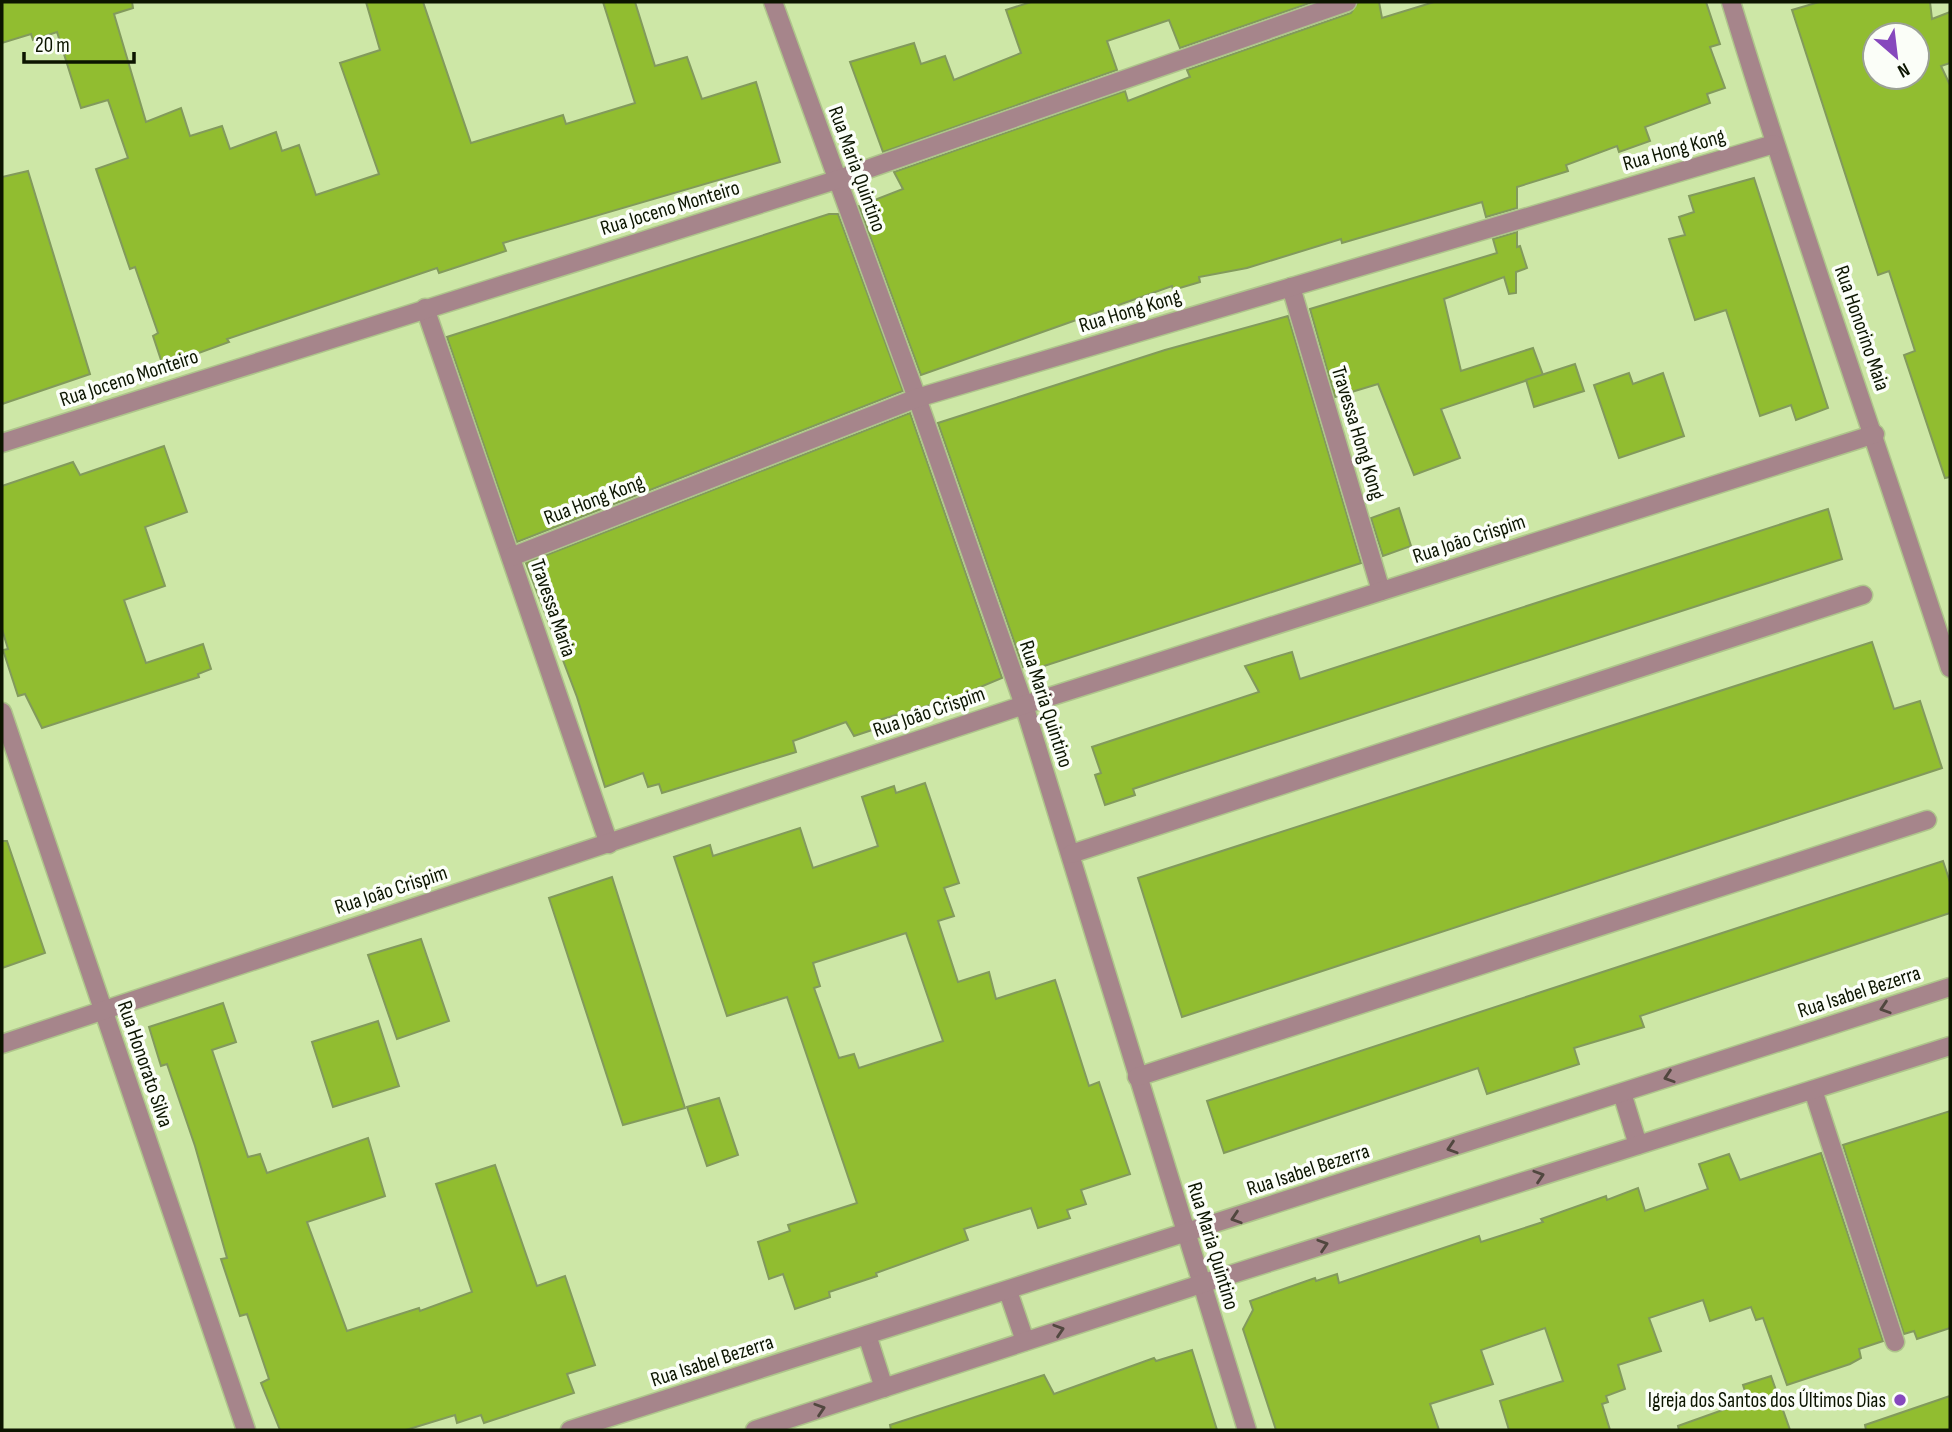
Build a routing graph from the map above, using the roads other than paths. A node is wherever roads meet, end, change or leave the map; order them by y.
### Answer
1 (773, 2) edge
2 (1347, 2) edge
3 (1731, 2) edge
4 (1774, 144) junction
5 (836, 180) junction
6 (1291, 287) junction
7 (425, 308) junction
8 (918, 398) junction
9 (1875, 434) junction
10 (2, 443) edge
11 (511, 556) junction
12 (1381, 591) junction
13 (1863, 595) dead end
14 (1950, 668) edge
15 (1024, 705) junction
16 (2, 712) edge
17 (1927, 820) dead end
18 (609, 844) junction
19 (1071, 854) junction
20 (1950, 987) edge
21 (104, 1012) junction
22 (2, 1044) edge
23 (1950, 1046) edge
24 (1137, 1077) junction
25 (1813, 1090) junction
26 (1622, 1093) junction
27 (1638, 1145) junction
28 (1185, 1234) junction
29 (1201, 1284) junction
30 (1008, 1291) junction
31 (867, 1335) junction
32 (1025, 1341) junction
33 (1895, 1342) dead end
34 (884, 1388) junction
35 (246, 1430) edge
36 (570, 1430) edge
37 (755, 1430) edge
38 (1247, 1430) edge

1 - 5 street, Rua Maria Quintino
2 - 5 street, Rua Joceno Monteiro
3 - 4 street, Rua Honorino Maia
4 - 6 street, Rua Hong Kong
4 - 9 street, Rua Honorino Maia
5 - 7 street, Rua Joceno Monteiro
5 - 8 street, Rua Maria Quintino
6 - 8 street, Rua Hong Kong
6 - 12 street, Travessa Hong Kong
7 - 10 street, Rua Joceno Monteiro
7 - 11 street, Travessa Maria
8 - 11 street, Rua Hong Kong
8 - 15 street, Rua Maria Quintino
9 - 12 street, Rua João Crispim
9 - 14 street, Rua Honorino Maia
11 - 18 street, Travessa Maria
12 - 15 street, Rua João Crispim
13 - 19 street
15 - 18 street, Rua João Crispim
15 - 19 street, Rua Maria Quintino
16 - 21 street, Rua Honorato Silva
17 - 24 street
18 - 21 street, Rua João Crispim
19 - 24 street, Rua Maria Quintino
20 -> 26 street, Rua Isabel Bezerra
21 - 22 street, Rua João Crispim
21 - 35 street, Rua Honorato Silva
23 - 25 street
24 - 28 street, Rua Maria Quintino
25 - 27 street
25 - 33 street
26 - 27 street
26 -> 28 street, Rua Isabel Bezerra
29 -> 27 street
28 - 29 street, Rua Maria Quintino
28 - 30 street, Rua Isabel Bezerra
32 -> 29 street
29 - 38 street, Rua Maria Quintino
30 - 31 street, Rua Isabel Bezerra
30 - 32 street
31 - 34 street
31 - 36 street, Rua Isabel Bezerra
32 - 34 street
37 -> 34 street

